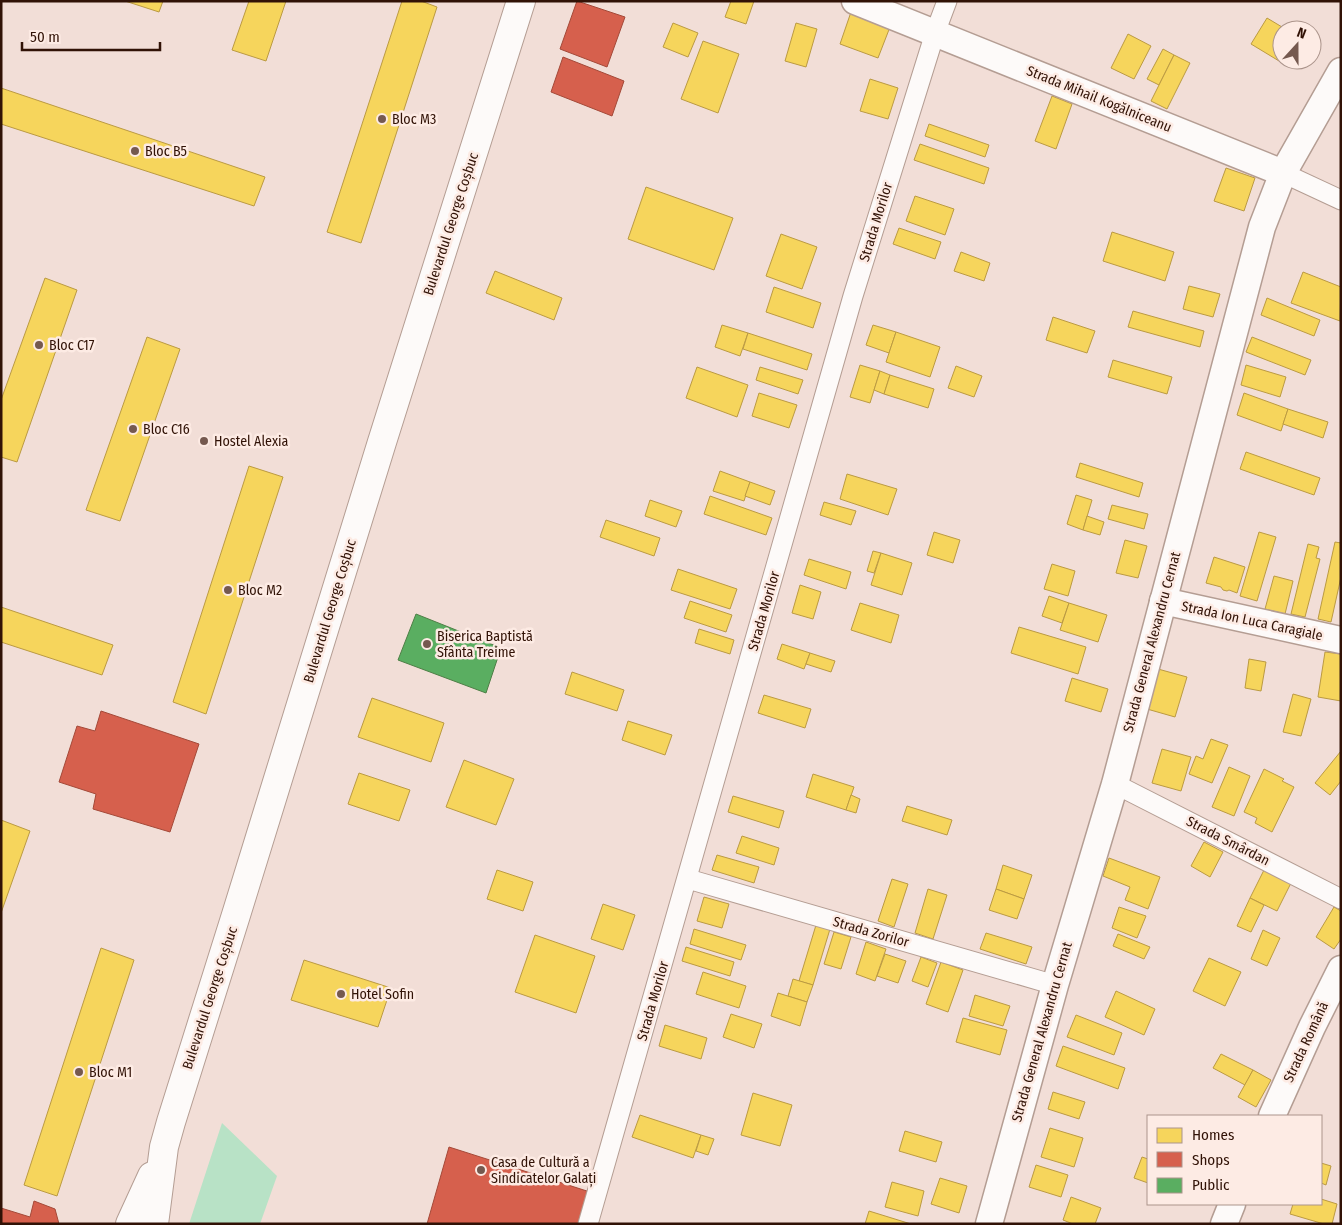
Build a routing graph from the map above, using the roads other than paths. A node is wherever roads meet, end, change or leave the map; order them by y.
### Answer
1 (521, 1) edge
2 (855, 1) edge
3 (947, 1) edge
4 (935, 33) junction
5 (1341, 71) edge
6 (1283, 173) junction
7 (1341, 200) edge
8 (1163, 601) junction
9 (1341, 640) edge
10 (1115, 784) junction
11 (688, 879) junction
12 (1341, 899) edge
13 (1341, 969) edge
14 (1055, 985) junction
15 (1272, 1115) edge
16 (164, 1147) junction
17 (1232, 1205) edge
18 (130, 1224) edge
19 (154, 1224) edge
20 (588, 1224) edge
21 (989, 1224) edge
22 (1224, 1224) edge

1 - 16 main road, Bulevardul George Coșbuc
2 - 4 street, Strada Mihail Kogălniceanu
3 - 4 street, Strada Morilor
4 - 6 street, Strada Mihail Kogălniceanu
4 - 11 street, Strada Morilor
5 - 6 street, Strada General Alexandru Cernat
6 - 7 street, Strada Mihail Kogălniceanu
6 - 8 street, Strada General Alexandru Cernat
8 - 9 street, Strada Ion Luca Caragiale
8 - 10 street, Strada General Alexandru Cernat
10 - 12 street, Strada Smârdan
10 - 14 street, Strada General Alexandru Cernat
11 - 14 street, Strada Zorilor
11 - 20 street, Strada Morilor
13 - 15 street, Strada Română
14 - 21 street, Strada General Alexandru Cernat
16 - 18 main road
16 - 19 main road, Bulevardul George Coșbuc
17 - 22 street

